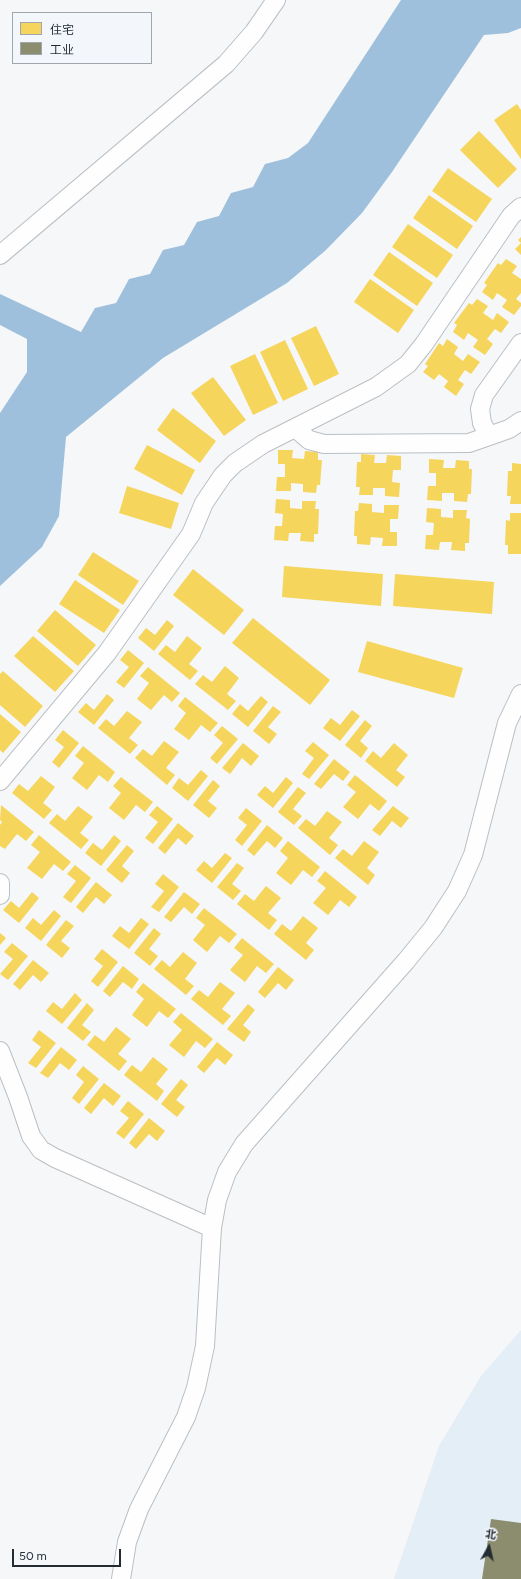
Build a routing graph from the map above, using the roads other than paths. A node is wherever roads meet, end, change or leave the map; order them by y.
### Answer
1 (276, 0) edge
2 (521, 206) edge
3 (0, 256) edge
4 (521, 343) edge
5 (521, 421) edge
6 (295, 428) junction
7 (488, 436) junction
8 (521, 694) edge
9 (0, 781) edge
10 (0, 884) edge
11 (0, 895) edge
12 (0, 1051) edge
13 (212, 1228) junction
14 (121, 1579) edge

1 - 3 street
2 - 6 street
4 - 7 street
5 - 7 street
6 - 7 street
6 - 9 street
8 - 13 street
10 - 11 street
12 - 13 street
13 - 14 street

